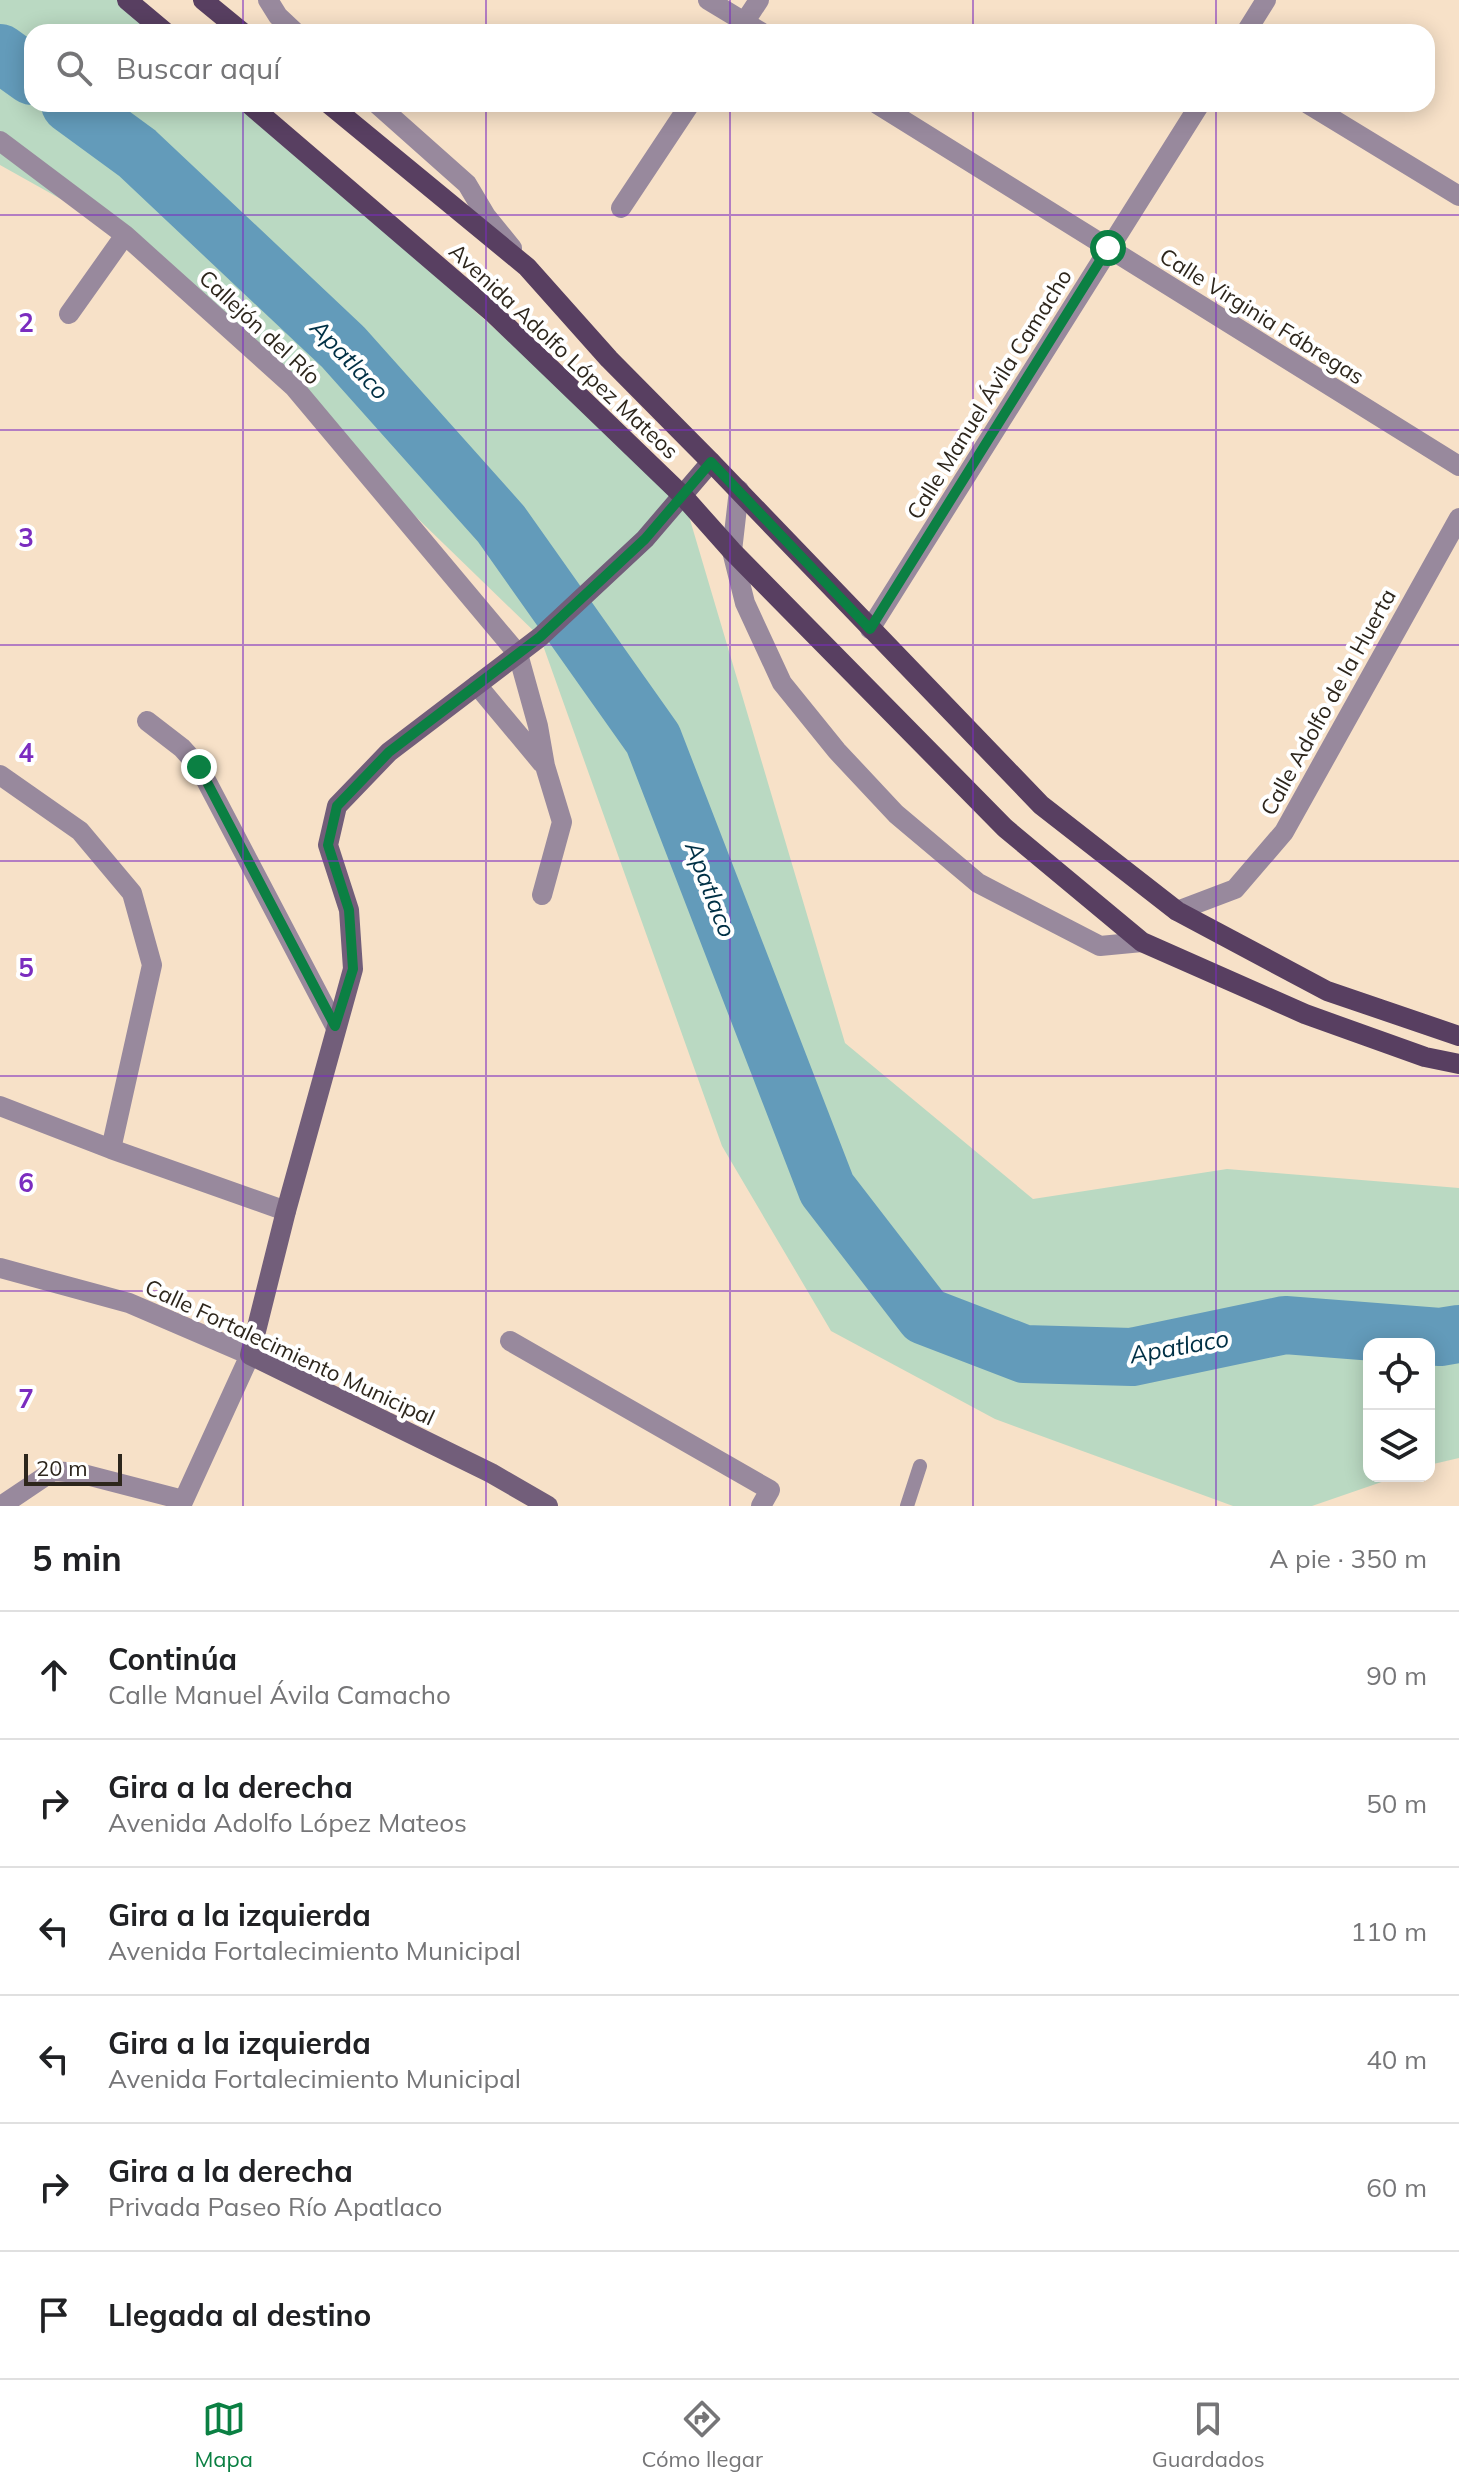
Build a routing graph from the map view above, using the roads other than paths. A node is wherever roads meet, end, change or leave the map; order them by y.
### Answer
1 (127, 0) edge
2 (203, 0) edge
3 (268, 0) edge
4 (708, 0) edge
5 (759, 0) edge
6 (1266, 0) edge
7 (156, 24) edge
8 (232, 24) edge
9 (286, 24) edge
10 (741, 24) edge
11 (750, 24) edge
12 (1251, 24) edge
13 (258, 112) edge
14 (339, 112) edge
15 (386, 112) edge
16 (685, 112) edge
17 (890, 112) edge
18 (1195, 112) edge
19 (1321, 112) edge
20 (0, 141) edge
21 (1459, 196) edge
22 (621, 208) dead end
23 (125, 235) junction
24 (1108, 248) junction
25 (527, 267) junction
26 (69, 314) dead end
27 (711, 462) junction
28 (1459, 466) edge
29 (739, 490) junction
30 (683, 496) junction
31 (1459, 518) edge
32 (732, 551) junction
33 (870, 629) junction
34 (518, 654) junction
35 (477, 685) junction
36 (147, 721) dead end
37 (545, 766) junction
38 (1, 781) edge
39 (542, 895) dead end
40 (1177, 911) junction
41 (1142, 942) junction
42 (335, 1026) junction
43 (1459, 1036) edge
44 (1459, 1064) edge
45 (0, 1106) edge
46 (111, 1149) junction
47 (286, 1211) junction
48 (0, 1268) edge
49 (510, 1341) dead end
50 (250, 1355) junction
51 (920, 1466) dead end
52 (182, 1503) edge
53 (1, 1506) edge
54 (548, 1506) edge
55 (761, 1506) edge
56 (907, 1506) edge

1 - 7 main road
2 - 8 main road
3 - 9 street
4 - 10 street
5 - 11 street
6 - 12 street
13 - 30 main road, Avenida Adolfo López Mateos
14 - 25 main road, Avenida Adolfo López Mateos
15 - 25 street
16 - 22 street
17 - 24 street, Calle Virginia Fábregas
18 - 24 street, Calle Manuel Ávila Camacho
19 - 21 street
20 - 23 street, Callejón del Río
23 - 26 street
23 - 34 street, Callejón del Río
24 - 28 street, Calle Virginia Fábregas
24 - 33 street, Calle Manuel Ávila Camacho
25 - 27 main road, Avenida Adolfo López Mateos
27 - 29 main road, Avenida Adolfo López Mateos
27 - 30 main road
29 - 32 street
29 - 33 main road, Avenida Adolfo López Mateos
30 - 32 main road, Avenida Adolfo López Mateos
30 - 34 main road
31 - 40 street, Calle Adolfo de la Huerta
32 - 41 main road, Avenida Adolfo López Mateos
32 - 41 street
33 - 40 main road, Avenida Adolfo López Mateos
34 - 35 main road
34 - 37 street
35 - 37 street
35 - 42 main road
36 - 42 street
37 - 39 street
38 - 46 street
40 - 43 main road, Avenida Adolfo López Mateos
41 - 44 main road, Avenida Adolfo López Mateos
42 - 47 main road
45 - 46 street
46 - 47 street
47 - 50 main road
48 - 50 street, Calle Fortalecimiento Municipal
49 - 55 street
50 - 52 street
50 - 54 main road, Calle Fortalecimiento Municipal
51 - 56 lane
52 - 53 street

